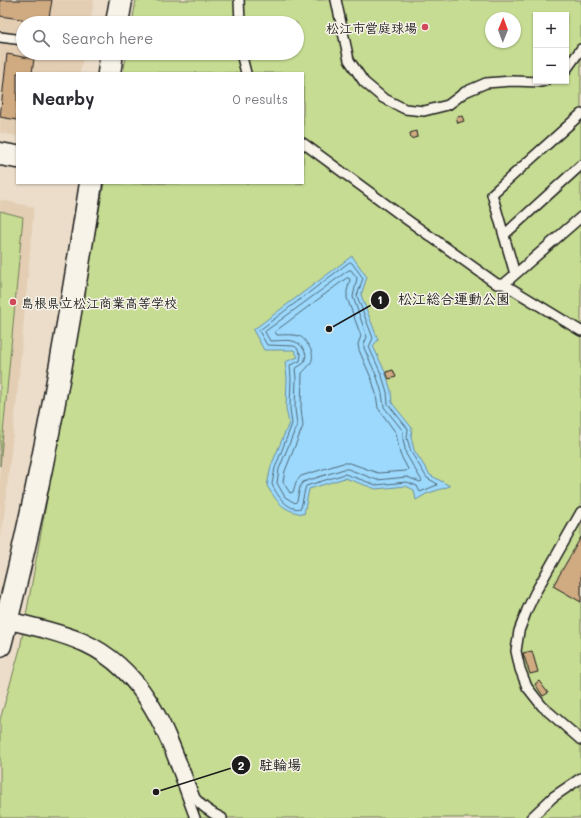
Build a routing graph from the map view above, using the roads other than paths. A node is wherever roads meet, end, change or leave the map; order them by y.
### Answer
1 (120, 0) edge
2 (239, 0) edge
3 (336, 0) edge
4 (118, 16) edge
5 (240, 16) edge
6 (0, 37) edge
7 (16, 39) edge
8 (581, 50) edge
9 (111, 60) edge
10 (243, 60) edge
11 (569, 66) edge
12 (109, 72) edge
13 (246, 72) edge
14 (533, 82) edge
15 (581, 114) edge
16 (304, 144) edge
17 (0, 154) edge
18 (16, 157) edge
19 (581, 164) edge
20 (91, 184) edge
21 (581, 217) edge
22 (504, 235) junction
23 (515, 274) junction
24 (504, 284) junction
25 (581, 331) edge
26 (581, 512) edge
27 (7, 620) junction
28 (0, 645) edge
29 (581, 740) edge
30 (581, 778) edge
31 (195, 818) edge
32 (222, 818) edge
33 (531, 818) edge

1 - 4 street
2 - 5 lane
3 - 14 lane
6 - 7 lane
8 - 11 lane
9 - 12 street
10 - 13 lane
15 - 22 lane
16 - 24 lane
17 - 18 street
19 - 22 lane
20 - 27 street
21 - 23 lane
22 - 23 lane
23 - 24 lane
24 - 25 lane
26 - 29 lane
27 - 28 street
27 - 31 lane
27 - 32 lane
30 - 33 lane

